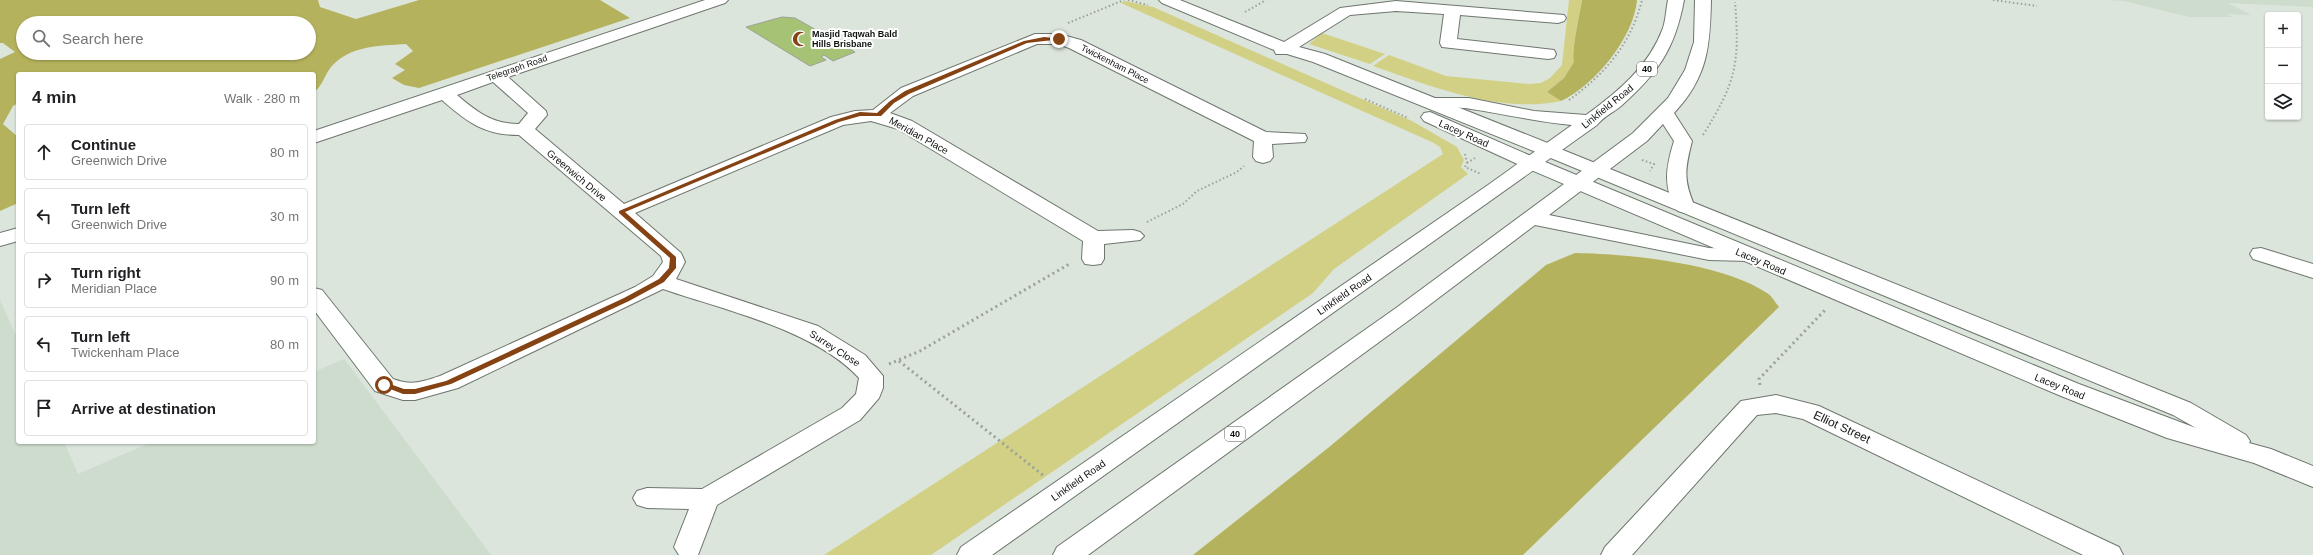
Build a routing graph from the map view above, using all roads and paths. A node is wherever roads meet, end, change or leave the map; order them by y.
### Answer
1 (720, 0) edge
2 (1124, 0) edge
3 (1167, 0) edge
4 (1266, 0) edge
5 (1642, 0) edge
6 (1676, 0) edge
7 (1703, 0) edge
8 (1993, 0) edge
9 (1735, 2) dead end
10 (2037, 6) dead end
11 (1255, 7) dead end
12 (1453, 10) junction
13 (1558, 18) dead end
14 (1053, 38) junction
15 (1279, 47) junction
16 (1548, 54) dead end
17 (496, 76) junction
18 (445, 93) junction
19 (1431, 102) junction
20 (1562, 104) dead end
21 (1665, 113) junction
22 (879, 114) junction
23 (1591, 121) junction
24 (524, 130) junction
25 (316, 136) edge
26 (1701, 137) dead end
27 (1263, 138) junction
28 (1298, 138) dead end
29 (1548, 150) junction
30 (1263, 157) joint
31 (1640, 159) dead end
32 (1531, 163) junction
33 (1595, 170) junction
34 (1648, 173) dead end
35 (1577, 184) junction
36 (1684, 207) junction
37 (621, 212) junction
38 (1531, 218) junction
39 (16, 235) edge
40 (1133, 236) joint
41 (1094, 238) junction
42 (0, 240) edge
43 (2261, 254) dead end
44 (1748, 255) junction
45 (1093, 259) joint
46 (2313, 271) edge
47 (661, 281) junction
48 (316, 298) edge
49 (1819, 306) dead end
50 (1827, 309) junction
51 (1834, 312) dead end
52 (899, 360) junction
53 (867, 370) junction
54 (1764, 406) junction
55 (2262, 456) junction
56 (2313, 476) edge
57 (1063, 491) junction
58 (646, 498) dead end
59 (706, 499) junction
60 (688, 547) dead end
61 (971, 555) edge
62 (1067, 555) edge
63 (1615, 555) edge
64 (2109, 555) edge

1 - 17 street, Telegraph Road
2 - 14 path
3 - 15 street, Lacey Road
4 - 11 path
5 - 20 path
6 - 23 street, Linkfield Road / 40
7 - 21 street, 40
8 - 10 path
9 - 26 path
12 - 13 street
12 - 15 street
12 - 16 street
14 - 22 street, Twickenham Place
14 - 27 street, Twickenham Place
15 - 19 street, Lacey Road
15 - 32 street, Lacey Road
17 - 18 street, Telegraph Road
17 - 24 street
18 - 24 street
18 - 25 street, Telegraph Road
19 - 23 street
19 - 29 street, Lacey Road
21 - 33 street, 40
21 - 36 street
22 - 37 street, Meridian Place
22 - 41 street, Meridian Place
23 - 29 street, Linkfield Road / 40
24 - 37 street, Greenwich Drive
27 - 28 street, Twickenham Place
27 - 30 street
29 - 32 street, Linkfield Road / 40
29 - 33 street, Lacey Road
30 - 40 path
31 - 34 path
32 - 35 street, Lacey Road
32 - 57 street, Linkfield Road / 40
33 - 35 street, 40
33 - 36 street, Lacey Road
35 - 38 street, 40
35 - 44 street, Lacey Road
36 - 55 street, Lacey Road
37 - 47 street, Greenwich Drive
38 - 44 street
38 - 62 street, 40
39 - 42 street
40 - 41 street
41 - 45 street
43 - 46 street
44 - 55 street, Lacey Road
45 - 52 path
47 - 48 street, Greenwich Drive
47 - 53 street, Surrey Close
49 - 50 path
50 - 51 path
50 - 54 path
52 - 53 path
52 - 57 path
53 - 59 street, Surrey Close
54 - 63 street, Elliot Street
54 - 64 street, Elliot Street
55 - 56 street, Lacey Road
57 - 61 street, Linkfield Road / 40
58 - 59 street
59 - 60 street

